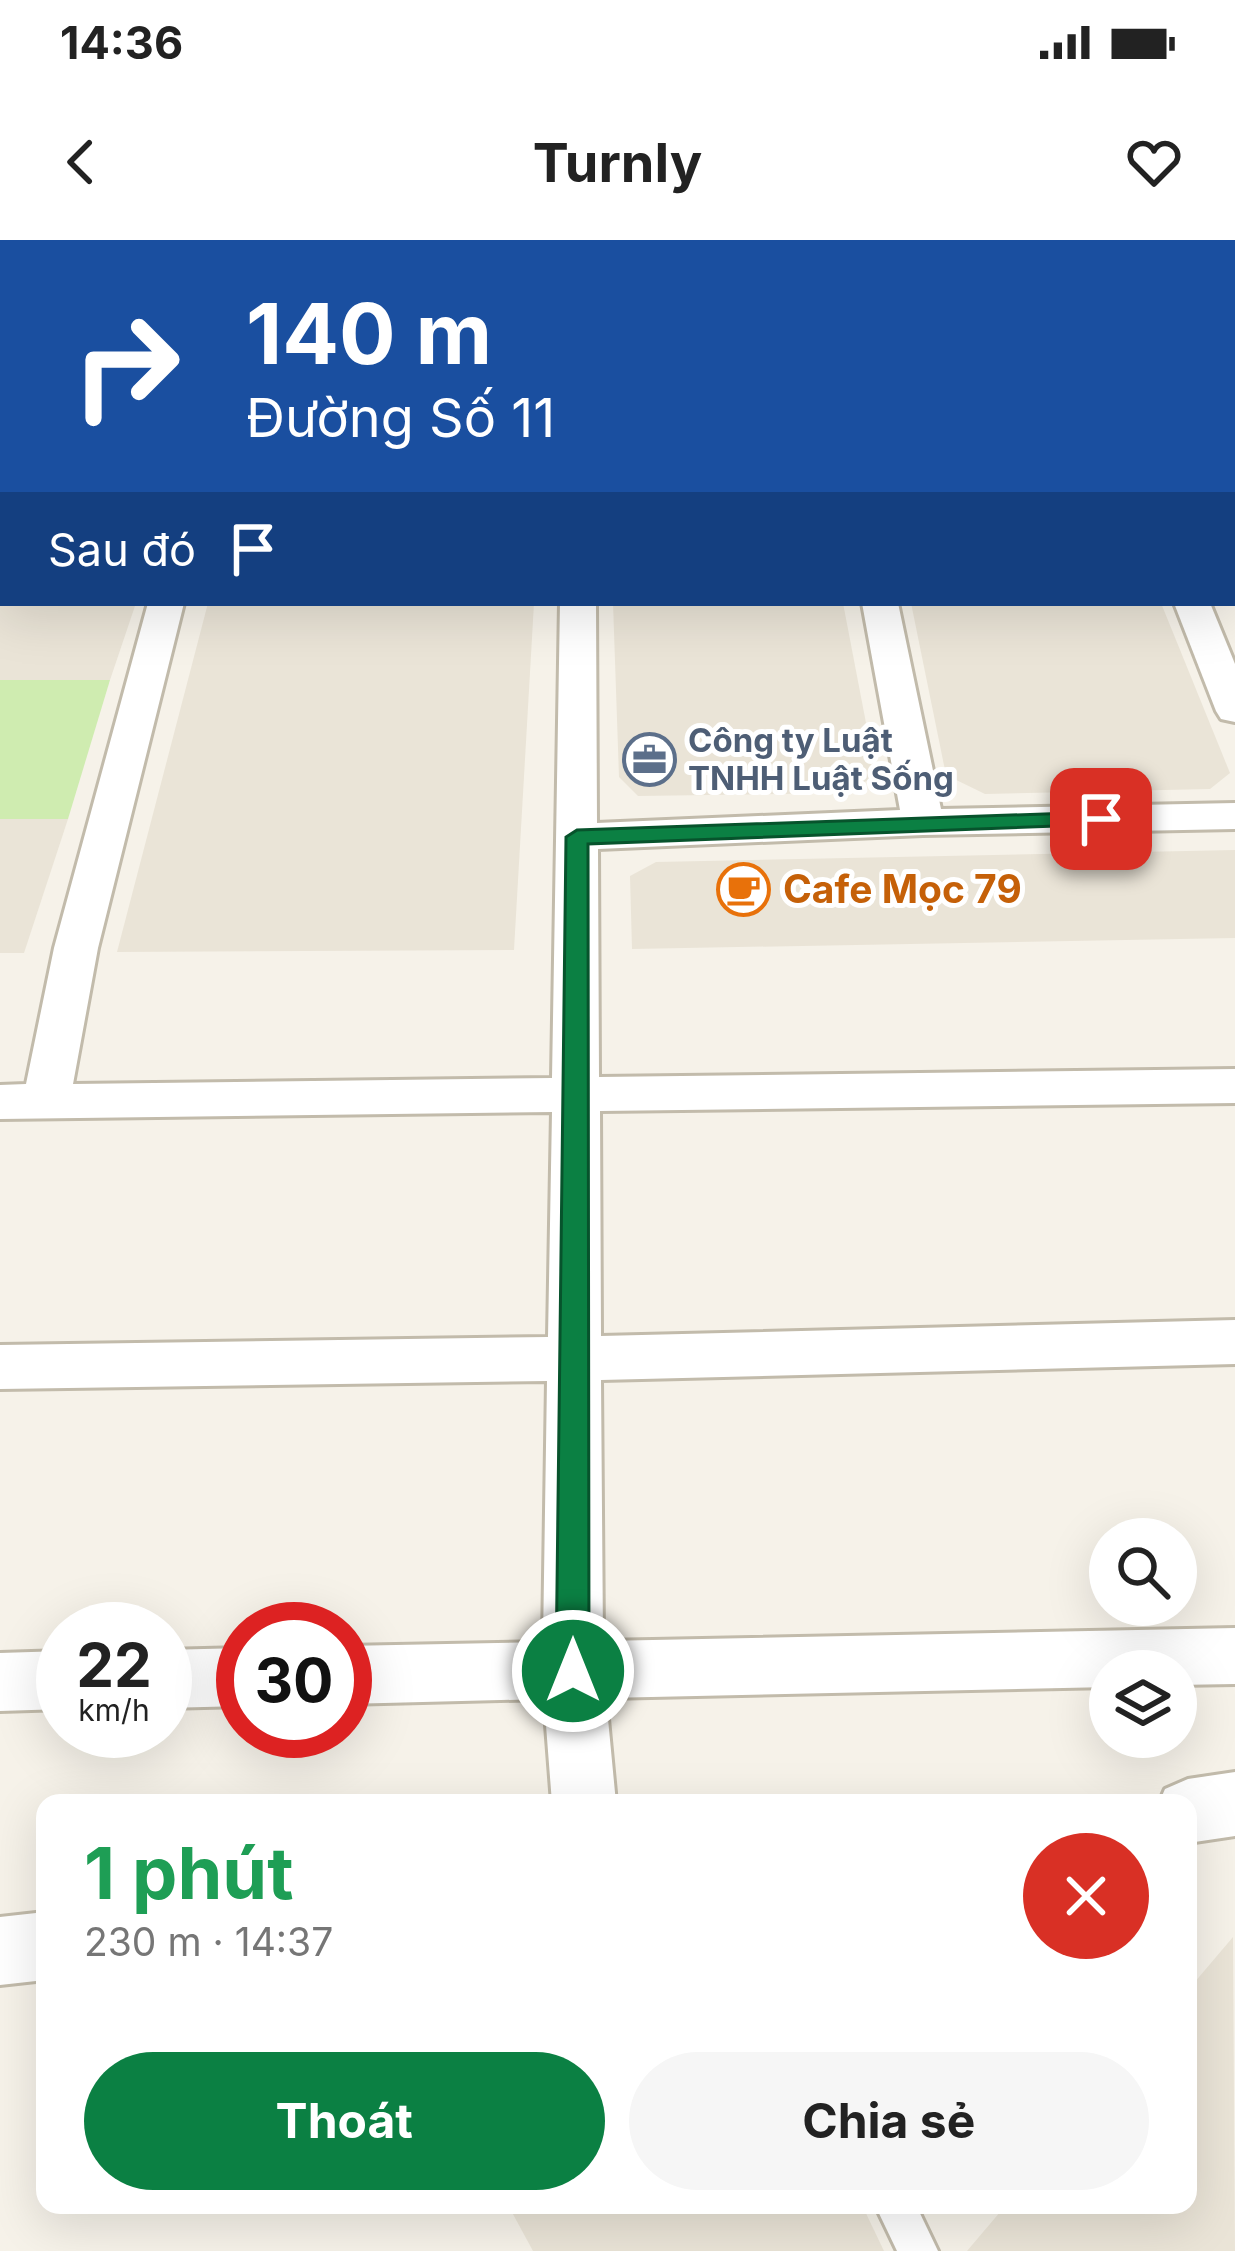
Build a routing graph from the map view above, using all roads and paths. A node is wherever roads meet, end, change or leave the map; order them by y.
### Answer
1 (165, 606) edge
2 (578, 606) edge
3 (881, 606) edge
4 (1193, 606) edge
5 (1235, 711) edge
6 (1235, 816) edge
7 (923, 822) junction
8 (577, 837) junction
9 (1235, 1086) edge
10 (576, 1092) junction
11 (23, 1102) edge
12 (1235, 1342) edge
13 (576, 1359) junction
14 (0, 1366) edge
15 (1235, 1656) edge
16 (573, 1671) junction
17 (372, 1675) edge
18 (36, 1681) edge
19 (0, 1682) edge
20 (583, 1794) edge
21 (1235, 1804) edge
22 (1197, 1810) edge
23 (36, 1947) edge
24 (0, 1951) edge
25 (900, 2214) edge
26 (918, 2251) edge

1 - 11 street
2 - 8 street
3 - 7 street
4 - 5 street
6 - 7 street
7 - 8 street
8 - 10 street
9 - 10 street
10 - 11 street
10 - 13 street
12 - 13 street
13 - 14 street
13 - 16 street
15 - 16 street
16 - 17 street
16 - 20 street
18 - 19 street
21 - 22 street
23 - 24 street
25 - 26 lane

